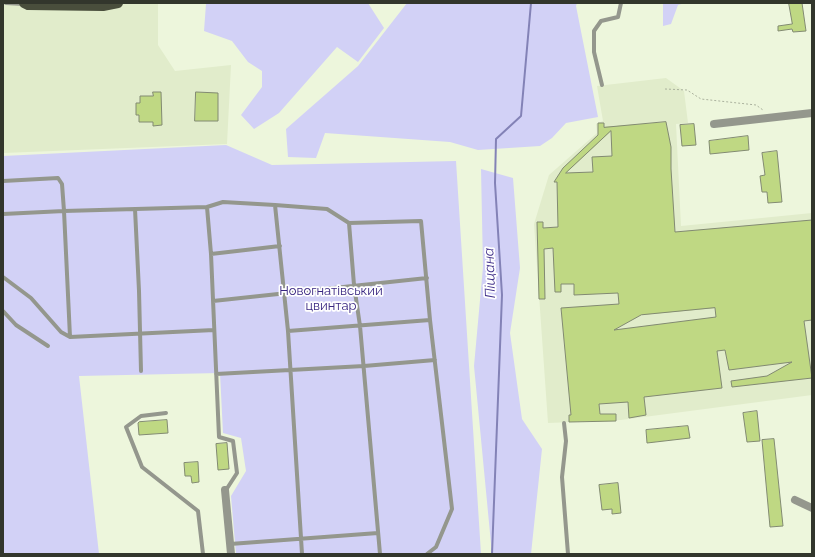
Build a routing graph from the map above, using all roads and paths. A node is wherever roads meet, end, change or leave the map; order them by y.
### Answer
1 (6, 3) edge
2 (118, 3) edge
3 (621, 3) edge
4 (26, 4) edge
5 (602, 85) dead end
6 (666, 89) dead end
7 (812, 114) edge
8 (773, 118) junction
9 (714, 124) dead end
10 (3, 180) edge
11 (275, 205) junction
12 (207, 207) junction
13 (135, 209) junction
14 (64, 211) junction
15 (3, 214) edge
16 (349, 223) junction
17 (280, 246) junction
18 (211, 254) junction
19 (3, 277) edge
20 (427, 278) junction
21 (354, 286) junction
22 (284, 294) junction
23 (213, 301) junction
24 (3, 311) edge
25 (430, 320) junction
26 (360, 326) junction
27 (214, 330) junction
28 (288, 331) junction
29 (141, 334) junction
30 (70, 337) junction
31 (48, 346) dead end
32 (435, 360) junction
33 (364, 366) junction
34 (141, 371) dead end
35 (291, 371) junction
36 (216, 374) junction
37 (166, 413) dead end
38 (564, 423) dead end
39 (225, 490) joint
40 (795, 500) dead end
41 (812, 508) edge
42 (378, 533) junction
43 (302, 539) junction
44 (230, 544) junction
45 (203, 554) edge
46 (231, 554) edge
47 (302, 554) edge
48 (380, 554) edge
49 (427, 554) edge
50 (568, 554) edge

1 - 4 lane
2 - 4 main road
3 - 5 lane
6 - 8 path
7 - 8 street
8 - 9 street
10 - 14 lane
11 - 12 lane
11 - 16 lane
11 - 17 lane
12 - 13 lane
12 - 18 lane
13 - 14 lane
13 - 29 lane
14 - 15 lane
14 - 30 lane
16 - 20 lane
16 - 21 lane
17 - 18 lane
17 - 22 lane
18 - 23 lane
19 - 30 lane
20 - 21 lane
20 - 25 lane
21 - 22 lane
21 - 26 lane
22 - 23 lane
22 - 28 lane
23 - 27 lane
24 - 31 lane
25 - 26 lane
25 - 32 lane
26 - 28 lane
26 - 33 lane
27 - 29 lane
27 - 36 lane
28 - 35 lane
29 - 30 lane
29 - 34 lane
32 - 33 lane
32 - 49 lane
33 - 35 lane
33 - 42 lane
35 - 36 lane
35 - 43 lane
36 - 39 lane
37 - 45 lane
38 - 50 lane
39 - 44 street
40 - 41 street
42 - 43 lane
42 - 48 lane
43 - 44 lane
43 - 47 lane
44 - 46 street

